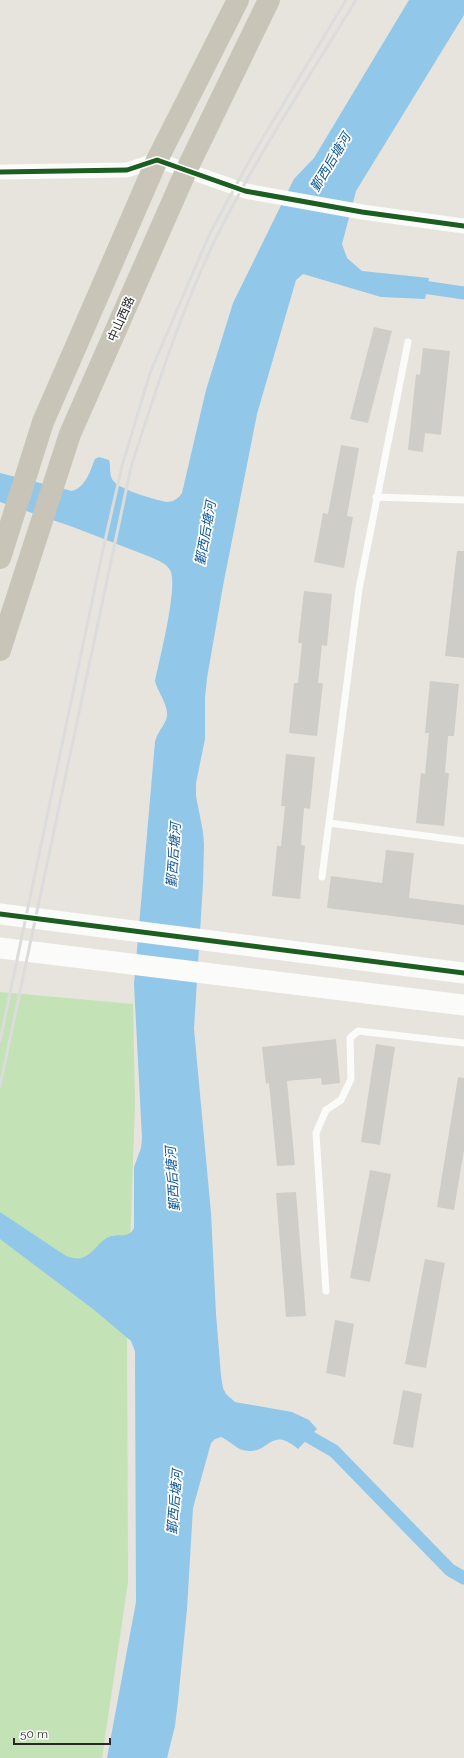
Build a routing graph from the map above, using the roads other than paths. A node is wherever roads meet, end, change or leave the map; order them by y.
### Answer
1 (238, 0) edge
2 (269, 0) edge
3 (157, 160) junction
4 (186, 170) junction
5 (0, 172) edge
6 (464, 226) edge
7 (408, 342) dead end
8 (376, 497) junction
9 (464, 500) edge
10 (0, 558) edge
11 (0, 650) edge
12 (329, 823) junction
13 (464, 841) edge
14 (322, 877) dead end
15 (0, 914) edge
16 (0, 948) edge
17 (464, 973) edge
18 (464, 1005) edge
19 (464, 1043) edge
20 (326, 1291) dead end

1 - 3 main road
2 - 4 main road, 中山西路
3 - 4 street
3 - 5 street
3 - 10 main road
4 - 6 street
4 - 11 main road, 中山西路
7 - 8 lane
8 - 9 lane
8 - 12 lane
12 - 13 lane
12 - 14 lane
15 - 17 street
16 - 18 street
19 - 20 lane

